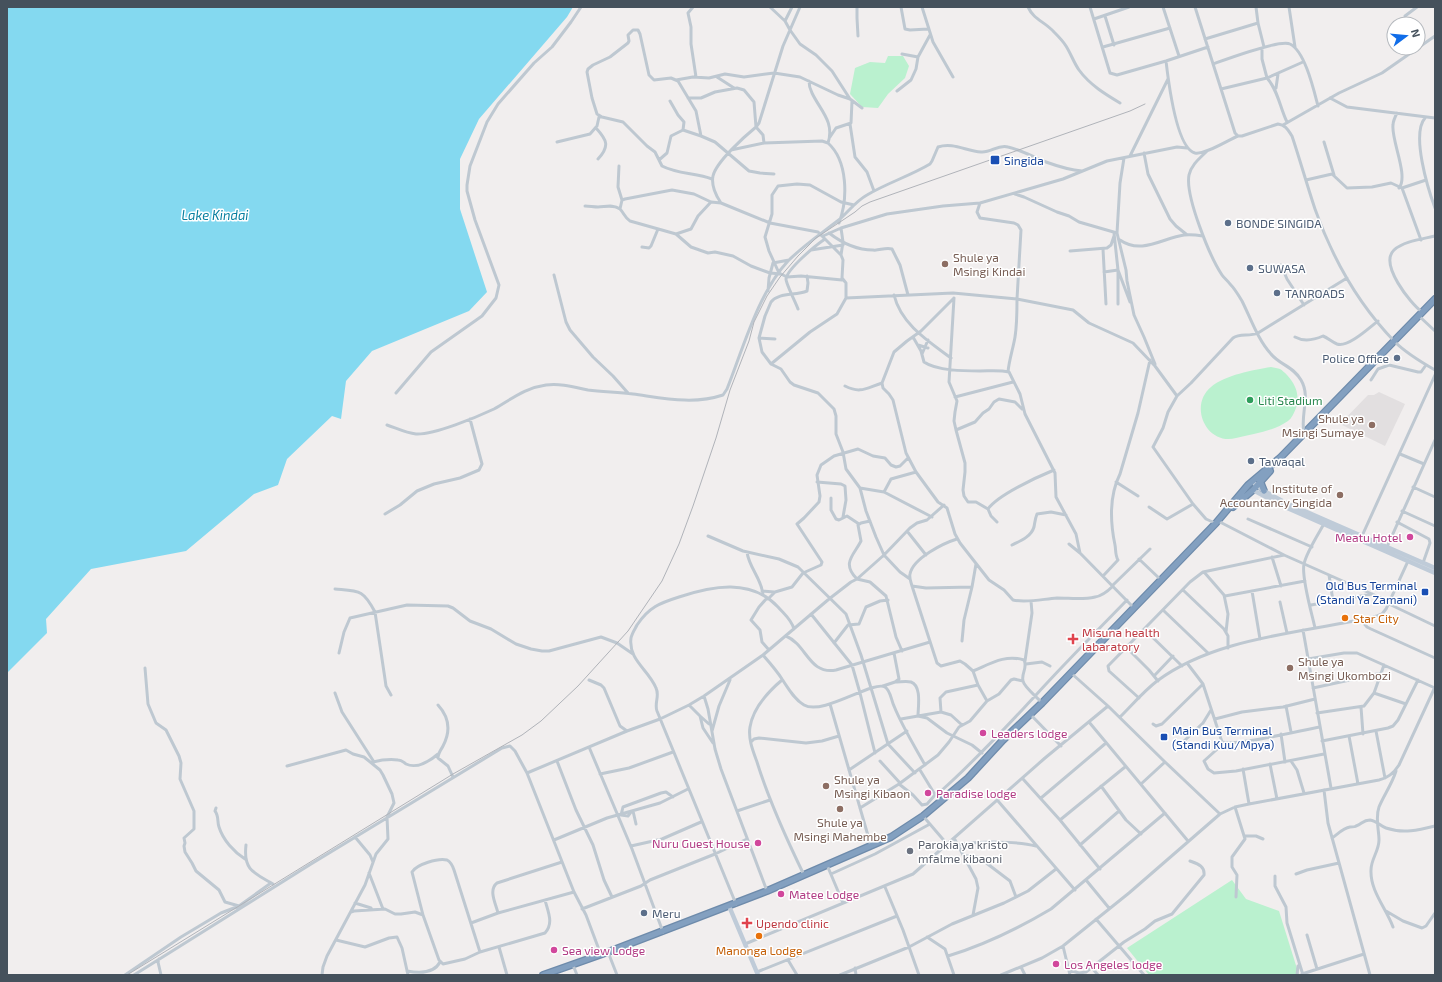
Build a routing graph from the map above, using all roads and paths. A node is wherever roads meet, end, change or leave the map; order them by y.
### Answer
1 (581, 7) edge
2 (693, 7) edge
3 (770, 7) edge
4 (792, 7) edge
5 (800, 7) edge
6 (857, 7) edge
7 (901, 7) edge
8 (922, 7) edge
9 (1028, 7) edge
10 (1090, 7) edge
11 (1129, 7) edge
12 (1163, 7) edge
13 (1195, 7) edge
14 (1256, 7) edge
15 (1289, 7) edge
16 (1417, 7) edge
17 (1105, 16) junction
18 (1405, 16) edge
19 (1094, 19) junction
20 (785, 21) junction
21 (1258, 23) junction
22 (1170, 28) junction
23 (928, 29) junction
24 (790, 30) junction
25 (930, 35) junction
26 (858, 36) dead end
27 (1435, 36) edge
28 (1205, 39) junction
29 (1426, 42) edge
30 (1114, 44) junction
31 (1103, 47) junction
32 (1208, 47) junction
33 (1295, 47) junction
34 (1263, 48) junction
35 (902, 54) dead end
36 (1179, 56) junction
37 (1407, 56) edge
38 (918, 57) junction
39 (1166, 61) junction
40 (1303, 62) junction
41 (1213, 64) junction
42 (774, 73) junction
43 (1278, 74) junction
44 (696, 77) junction
45 (715, 77) junction
46 (953, 77) dead end
47 (1267, 78) junction
48 (1168, 79) junction
49 (676, 80) junction
50 (809, 80) junction
51 (735, 88) junction
52 (1221, 89) junction
53 (897, 91) dead end
54 (1276, 91) junction
55 (688, 98) junction
56 (1330, 98) junction
57 (851, 100) junction
58 (670, 101) dead end
59 (1120, 103) dead end
60 (1318, 106) junction
61 (862, 108) dead end
62 (1397, 113) junction
63 (602, 117) junction
64 (1425, 118) junction
65 (1435, 118) edge
66 (1287, 122) junction
67 (850, 124) junction
68 (1283, 125) junction
69 (756, 127) junction
70 (596, 128) junction
71 (683, 130) junction
72 (701, 136) junction
73 (1238, 136) junction
74 (829, 139) junction
75 (557, 142) dead end
76 (1324, 142) dead end
77 (764, 143) junction
78 (828, 143) junction
79 (1187, 148) junction
80 (1207, 151) junction
81 (729, 152) junction
82 (1144, 153) junction
83 (1130, 156) junction
84 (1124, 158) junction
85 (598, 159) dead end
86 (659, 160) junction
87 (619, 166) dead end
88 (1082, 171) junction
89 (774, 174) dead end
90 (1334, 175) junction
91 (712, 179) junction
92 (1306, 180) junction
93 (1426, 180) junction
94 (1400, 188) junction
95 (874, 191) junction
96 (1014, 194) junction
97 (622, 200) junction
98 (711, 202) junction
99 (721, 203) junction
100 (843, 203) junction
101 (980, 203) junction
102 (854, 205) junction
103 (585, 206) dead end
104 (1435, 208) edge
105 (620, 209) junction
106 (840, 219) junction
107 (770, 223) junction
108 (839, 223) dead end
109 (841, 228) junction
110 (658, 229) junction
111 (829, 233) junction
112 (676, 234) junction
113 (1115, 234) junction
114 (1186, 234) junction
115 (823, 236) junction
116 (1203, 236) junction
117 (1435, 236) edge
118 (1120, 240) junction
119 (1421, 240) junction
120 (843, 244) junction
121 (642, 247) dead end
122 (833, 247) junction
123 (1103, 249) junction
124 (810, 251) junction
125 (1070, 251) dead end
126 (841, 255) junction
127 (789, 260) junction
128 (773, 263) junction
129 (1281, 265) dead end
130 (1118, 270) junction
131 (1104, 272) junction
132 (770, 273) junction
133 (779, 273) junction
134 (554, 275) dead end
135 (807, 276) junction
136 (787, 277) junction
137 (1347, 278) junction
138 (842, 280) junction
139 (768, 290) junction
140 (954, 293) junction
141 (792, 294) junction
142 (894, 295) junction
143 (908, 295) junction
144 (846, 298) junction
145 (954, 298) junction
146 (1017, 299) junction
147 (1435, 299) edge
148 (1106, 304) dead end
149 (1118, 304) dead end
150 (1304, 305) junction
151 (1133, 308) junction
152 (798, 309) dead end
153 (1420, 314) junction
154 (1378, 321) junction
155 (1435, 331) edge
156 (918, 333) junction
157 (1258, 333) junction
158 (913, 337) junction
159 (1295, 337) dead end
160 (758, 338) junction
161 (775, 339) dead end
162 (928, 340) junction
163 (1395, 342) junction
164 (918, 345) junction
165 (927, 347) junction
166 (922, 354) junction
167 (951, 358) junction
168 (1150, 360) junction
169 (771, 364) junction
170 (1426, 365) junction
171 (1155, 366) junction
172 (950, 369) junction
173 (1435, 370) edge
174 (1008, 372) junction
175 (1435, 375) edge
176 (1371, 380) dead end
177 (1013, 382) junction
178 (882, 383) junction
179 (845, 386) dead end
180 (396, 393) dead end
181 (628, 394) junction
182 (1177, 396) junction
183 (955, 397) junction
184 (1023, 410) junction
185 (470, 419) junction
186 (387, 425) dead end
187 (956, 430) junction
188 (1304, 433) junction
189 (1435, 440) edge
190 (843, 452) junction
191 (1400, 454) junction
192 (908, 458) junction
193 (1424, 464) junction
194 (1054, 470) junction
195 (916, 472) junction
196 (817, 482) junction
197 (1116, 482) junction
198 (1255, 484) junction
199 (1413, 487) junction
200 (860, 488) junction
201 (1264, 491) joint
202 (884, 492) junction
203 (1138, 496) dead end
204 (1435, 497) edge
205 (831, 498) dead end
206 (1193, 504) junction
207 (944, 505) junction
208 (1149, 507) dead end
209 (988, 509) junction
210 (1402, 511) junction
211 (385, 514) dead end
212 (1066, 515) junction
213 (843, 517) junction
214 (932, 517) junction
215 (1248, 519) dead end
216 (870, 521) junction
217 (997, 522) dead end
218 (1217, 522) junction
219 (1325, 522) junction
220 (1397, 522) junction
221 (859, 524) junction
222 (1435, 526) edge
223 (907, 531) junction
224 (708, 536) dead end
225 (1362, 536) junction
226 (958, 539) junction
227 (1069, 544) dead end
228 (1012, 545) dead end
229 (1312, 547) junction
230 (1387, 547) junction
231 (1150, 549) dead end
232 (747, 552) junction
233 (1080, 553) junction
234 (884, 555) junction
235 (926, 555) junction
236 (1284, 555) junction
237 (1272, 557) junction
238 (1139, 559) junction
239 (1409, 559) junction
240 (1304, 562) junction
241 (1423, 563) junction
242 (976, 564) junction
243 (1435, 568) edge
244 (1204, 572) junction
245 (803, 573) junction
246 (1435, 573) edge
247 (1329, 575) junction
248 (1103, 576) junction
249 (857, 579) junction
250 (910, 579) junction
251 (1161, 580) junction
252 (1305, 581) junction
253 (912, 586) junction
254 (1113, 586) junction
255 (1281, 586) junction
256 (972, 587) junction
257 (335, 589) dead end
258 (1183, 590) junction
259 (754, 591) junction
260 (762, 591) junction
261 (1252, 591) junction
262 (775, 592) junction
263 (1373, 594) junction
264 (763, 595) junction
265 (1224, 596) junction
266 (767, 598) junction
267 (829, 599) junction
268 (888, 600) junction
269 (1031, 600) junction
270 (1127, 600) junction
271 (1333, 601) junction
272 (1280, 602) dead end
273 (1389, 603) junction
274 (1311, 606) junction
275 (1134, 608) junction
276 (1163, 610) junction
277 (375, 612) junction
278 (811, 614) junction
279 (1361, 620) junction
280 (791, 621) junction
281 (802, 622) junction
282 (850, 624) junction
283 (1435, 626) edge
284 (1315, 628) junction
285 (1144, 629) junction
286 (793, 630) junction
287 (1303, 630) junction
288 (1226, 632) junction
289 (1287, 634) junction
290 (786, 636) junction
291 (793, 639) junction
292 (1260, 639) junction
293 (962, 641) dead end
294 (930, 642) junction
295 (834, 643) junction
296 (1126, 647) junction
297 (1228, 648) junction
298 (769, 650) junction
299 (902, 651) junction
300 (339, 653) dead end
301 (894, 653) junction
302 (633, 654) junction
303 (1208, 654) junction
304 (763, 655) junction
305 (1173, 656) junction
306 (1435, 658) edge
307 (1308, 659) junction
308 (863, 662) junction
309 (1025, 663) junction
310 (1187, 663) junction
311 (1384, 665) junction
312 (852, 666) junction
313 (1050, 666) dead end
314 (1182, 666) junction
315 (145, 668) dead end
316 (973, 671) junction
317 (1072, 673) junction
318 (1382, 673) junction
319 (1154, 676) junction
320 (731, 678) junction
321 (589, 680) dead end
322 (782, 680) junction
323 (1418, 680) junction
324 (1023, 681) junction
325 (1158, 681) junction
326 (895, 682) junction
327 (1202, 684) junction
328 (978, 685) junction
329 (883, 686) junction
330 (1435, 687) edge
331 (871, 688) junction
332 (1313, 688) junction
333 (335, 693) dead end
334 (860, 693) junction
335 (1374, 693) junction
336 (391, 695) dead end
337 (1035, 695) junction
338 (704, 696) junction
339 (1139, 698) junction
340 (1315, 699) junction
341 (987, 701) junction
342 (1042, 703) junction
343 (438, 704) dead end
344 (830, 704) junction
345 (1406, 704) junction
346 (689, 705) junction
347 (1108, 706) junction
348 (1286, 706) junction
349 (1361, 706) junction
350 (1212, 710) junction
351 (941, 712) junction
352 (1317, 713) junction
353 (1030, 714) junction
354 (700, 716) junction
355 (918, 716) junction
356 (1120, 717) junction
357 (1215, 718) junction
358 (660, 719) junction
359 (901, 719) junction
360 (1089, 722) junction
361 (1153, 724) dead end
362 (962, 725) junction
363 (710, 727) junction
364 (1320, 727) junction
365 (627, 731) junction
366 (907, 731) junction
367 (1376, 731) junction
368 (712, 732) junction
369 (1291, 732) junction
370 (1281, 734) junction
371 (1362, 734) junction
372 (839, 736) junction
373 (953, 736) junction
374 (1350, 736) junction
375 (1322, 741) junction
376 (751, 742) junction
377 (1182, 742) dead end
378 (1106, 743) junction
379 (1224, 743) junction
380 (888, 744) junction
381 (714, 745) junction
382 (1060, 746) junction
383 (589, 747) junction
384 (673, 752) junction
385 (875, 753) junction
386 (982, 753) junction
387 (438, 754) junction
388 (1324, 754) junction
389 (430, 760) junction
390 (440, 760) junction
391 (557, 761) junction
392 (880, 761) dead end
393 (1291, 761) junction
394 (373, 762) junction
395 (1164, 762) junction
396 (1285, 762) junction
397 (1270, 764) junction
398 (925, 765) junction
399 (287, 766) dead end
400 (1125, 767) junction
401 (1243, 769) junction
402 (849, 770) junction
403 (920, 770) junction
404 (1396, 771) junction
405 (526, 773) junction
406 (915, 773) junction
407 (600, 774) junction
408 (453, 777) junction
409 (1385, 778) junction
410 (1023, 779) junction
411 (900, 783) junction
412 (1141, 784) junction
413 (1358, 784) junction
414 (1101, 786) junction
415 (1331, 788) junction
416 (688, 790) junction
417 (1324, 790) junction
418 (1304, 793) junction
419 (935, 795) junction
420 (673, 797) junction
421 (1041, 798) junction
422 (1277, 799) junction
423 (770, 800) junction
424 (998, 801) junction
425 (1248, 804) junction
426 (1236, 807) junction
427 (216, 808) dead end
428 (860, 808) junction
429 (737, 811) junction
430 (1119, 811) junction
431 (632, 812) junction
432 (1165, 814) junction
433 (1220, 814) junction
434 (619, 815) junction
435 (923, 816) junction
436 (388, 817) junction
437 (1060, 820) junction
438 (701, 822) junction
439 (1378, 822) junction
440 (636, 824) dead end
441 (930, 824) junction
442 (1435, 826) edge
443 (584, 828) junction
444 (1141, 834) junction
445 (1244, 836) junction
446 (355, 837) junction
447 (954, 838) junction
448 (1263, 838) dead end
449 (1332, 838) junction
450 (747, 839) junction
451 (554, 840) junction
452 (1188, 841) junction
453 (947, 844) junction
454 (246, 845) dead end
455 (958, 845) junction
456 (1080, 845) junction
457 (631, 846) junction
458 (871, 846) junction
459 (1036, 846) junction
460 (715, 854) junction
461 (964, 856) junction
462 (246, 860) junction
463 (1190, 861) dead end
464 (373, 862) junction
465 (562, 862) junction
466 (1339, 863) junction
467 (827, 865) junction
468 (1100, 868) junction
469 (1056, 869) junction
470 (370, 874) junction
471 (831, 874) junction
472 (1296, 874) dead end
473 (804, 875) junction
474 (1275, 876) dead end
475 (1086, 880) junction
476 (271, 883) junction
477 (645, 884) junction
478 (276, 886) junction
479 (885, 887) junction
480 (1075, 890) junction
481 (767, 891) junction
482 (574, 892) junction
483 (612, 897) junction
484 (1016, 897) junction
485 (1236, 897) dead end
486 (545, 900) junction
487 (356, 903) junction
488 (843, 903) junction
489 (736, 904) junction
490 (239, 906) junction
491 (729, 906) junction
492 (1109, 908) junction
493 (373, 909) junction
494 (383, 909) junction
495 (582, 909) junction
496 (1384, 910) junction
497 (351, 912) junction
498 (498, 913) junction
499 (1435, 913) edge
500 (423, 915) junction
501 (973, 915) junction
502 (897, 916) junction
503 (1096, 919) junction
504 (471, 923) junction
505 (1393, 927) dead end
506 (663, 932) junction
507 (1307, 935) dead end
508 (927, 938) junction
509 (336, 940) junction
510 (745, 944) junction
511 (1063, 946) junction
512 (499, 947) junction
513 (909, 947) junction
514 (1119, 947) junction
515 (480, 952) junction
516 (608, 952) junction
517 (1364, 954) junction
518 (601, 955) junction
519 (948, 956) junction
520 (159, 959) junction
521 (788, 960) junction
522 (440, 962) junction
523 (573, 965) junction
524 (1298, 966) dead end
525 (1021, 967) junction
526 (855, 968) junction
527 (1092, 968) junction
528 (1317, 969) junction
529 (1069, 970) junction
530 (407, 973) edge
531 (758, 974) edge
532 (1302, 974) edge
533 (125, 975) edge
534 (134, 975) edge
535 (161, 975) edge
536 (322, 975) edge
537 (508, 975) edge
538 (543, 975) edge
539 (576, 975) edge
540 (617, 975) edge
541 (797, 975) edge
542 (840, 975) edge
543 (856, 975) edge
544 (919, 975) edge
545 (954, 975) edge
546 (1001, 975) edge
547 (1025, 975) edge
548 (1070, 975) edge
549 (1098, 975) edge
550 (1144, 975) edge
551 (1297, 975) edge
552 (1370, 975) edge

1 - 180 street
2 - 44 street
3 - 20 street
4 - 20 street
5 - 24 street
6 - 26 street
7 - 23 street
8 - 23 street
9 - 59 street
10 - 19 street
11 - 17 street
12 - 22 street
13 - 28 street
14 - 21 street
15 - 33 street
16 - 18 street
17 - 19 street
17 - 30 street
19 - 31 street
20 - 24 street
21 - 28 street
21 - 34 street
22 - 30 street
22 - 36 street
23 - 25 street
24 - 42 street
24 - 57 street
25 - 38 street
25 - 46 street
27 - 29 street
28 - 32 street
30 - 31 street
31 - 39 street
32 - 36 street
32 - 41 street
33 - 34 street
33 - 40 street
34 - 41 street
34 - 47 street
35 - 38 street
36 - 39 street
37 - 56 street
38 - 53 street
39 - 48 street
40 - 43 street
40 - 60 street
41 - 52 street
42 - 45 street
42 - 50 street
42 - 69 street
43 - 47 street
43 - 54 street
44 - 45 street
44 - 49 street
45 - 51 street
47 - 52 street
47 - 54 street
48 - 79 street
48 - 83 street
49 - 55 street
49 - 63 street
50 - 57 street
50 - 74 street
51 - 55 street
51 - 69 street
52 - 73 street
54 - 66 street
55 - 72 street
56 - 60 street
56 - 62 street
57 - 61 street
57 - 67 street
58 - 71 street
60 - 66 street
62 - 64 street
62 - 94 street
63 - 70 street
63 - 86 street
64 - 65 street
64 - 93 street
66 - 68 street
67 - 74 street
67 - 95 street
68 - 73 street
68 - 92 street
69 - 77 street
69 - 81 street
70 - 75 street
70 - 85 street
71 - 72 street
71 - 86 street
72 - 81 street
73 - 80 street
74 - 78 street
76 - 90 street
77 - 78 street
77 - 81 street
78 - 100 street
79 - 80 street
79 - 82 street
80 - 116 street
81 - 89 street
81 - 91 street
82 - 83 street
82 - 114 street
83 - 84 street
84 - 88 street
84 - 113 street
86 - 91 street
87 - 97 street
88 - 95 street
88 - 96 street
90 - 92 street
90 - 94 street
91 - 99 street
92 - 137 street
93 - 94 street
93 - 104 street
94 - 119 street
95 - 102 street
96 - 101 street
96 - 113 street
97 - 98 street
97 - 105 street
98 - 99 street
98 - 112 street
99 - 107 street
100 - 102 street
100 - 106 street
100 - 107 street
101 - 109 street
101 - 146 street
102 - 106 street
103 - 105 street
105 - 110 street
106 - 108 street
106 - 115 street
107 - 115 street
107 - 128 street
109 - 111 street
109 - 120 street
110 - 112 street
110 - 121 street
111 - 115 street
111 - 120 street
112 - 132 street
113 - 118 street
113 - 123 street
113 - 130 street
114 - 116 street
114 - 118 street
115 - 122 street
115 - 124 street
115 - 127 street
116 - 157 street
117 - 119 street
118 - 151 street
119 - 153 street
120 - 122 street
120 - 126 street
120 - 143 street
122 - 124 street
122 - 126 street
123 - 125 street
123 - 131 street
124 - 136 street
126 - 138 street
127 - 128 street
127 - 133 street
128 - 132 street
128 - 133 street
129 - 150 street
130 - 131 street
130 - 149 street
130 - 151 street
131 - 148 street
132 - 133 street
132 - 139 street
133 - 136 street
133 - 139 street
134 - 181 street
135 - 136 street
135 - 138 street
135 - 141 street
136 - 141 street
137 - 150 street
137 - 154 street
138 - 144 street
139 - 181 street
140 - 143 street
140 - 145 street
140 - 146 street
141 - 152 street
141 - 160 street
142 - 143 street
142 - 144 street
142 - 156 street
144 - 169 street
145 - 156 street
145 - 167 street
146 - 168 street
146 - 174 street
147 - 153 highway
150 - 157 street
151 - 171 street
153 - 155 street
153 - 163 highway
154 - 159 street
154 - 163 street
156 - 158 street
156 - 162 street
157 - 182 street
157 - 188 street
158 - 164 street
158 - 178 street
160 - 161 street
160 - 169 street
162 - 165 street
162 - 167 street
163 - 170 street
163 - 188 highway
164 - 165 street
164 - 166 street
165 - 166 street
166 - 172 street
167 - 172 street
168 - 171 street
168 - 197 street
169 - 190 street
170 - 173 street
170 - 176 street
171 - 182 street
172 - 174 street
172 - 183 street
174 - 177 street
175 - 191 street
177 - 183 street
177 - 184 street
178 - 179 street
178 - 192 street
181 - 185 street
182 - 206 street
183 - 187 street
184 - 187 street
184 - 194 street
185 - 186 street
185 - 211 street
187 - 209 street
188 - 198 highway
189 - 193 street
190 - 192 street
190 - 196 street
190 - 200 street
191 - 193 street
191 - 225 street
192 - 195 street
193 - 199 street
194 - 209 street
194 - 212 street
195 - 202 street
195 - 207 street
196 - 213 street
196 - 245 street
197 - 203 street
197 - 248 street
198 - 201 highway
198 - 218 highway
198 - 219 main road
199 - 204 street
199 - 210 street
200 - 202 street
200 - 216 street
201 - 219 main road
202 - 214 street
205 - 213 street
206 - 208 street
206 - 218 street
207 - 214 street
207 - 226 street
209 - 217 street
210 - 220 street
210 - 222 street
212 - 228 street
212 - 233 street
213 - 221 street
214 - 223 street
215 - 229 street
216 - 221 street
216 - 234 street
218 - 236 street
218 - 251 highway
219 - 225 main road
219 - 229 street
219 - 239 main road
220 - 230 street
220 - 241 street
221 - 249 street
223 - 234 street
223 - 235 street
224 - 232 street
225 - 230 main road
226 - 235 street
226 - 242 street
227 - 233 street
229 - 240 street
230 - 239 main road
231 - 238 street
232 - 245 street
232 - 260 street
233 - 248 street
234 - 249 street
234 - 250 street
235 - 250 street
236 - 237 street
236 - 240 street
237 - 244 street
237 - 255 street
238 - 251 street
238 - 254 street
239 - 241 main road
239 - 246 main road
239 - 273 street
240 - 247 street
240 - 252 street
241 - 243 main road
242 - 256 street
242 - 269 street
244 - 258 street
244 - 265 street
245 - 262 street
245 - 267 street
247 - 263 street
247 - 271 street
248 - 254 street
249 - 267 street
249 - 268 street
250 - 253 street
251 - 275 highway
252 - 255 street
252 - 274 street
253 - 256 street
253 - 294 street
254 - 269 street
254 - 270 street
255 - 261 street
256 - 293 street
257 - 277 street
258 - 276 street
258 - 288 street
259 - 260 street
259 - 264 street
259 - 302 street
260 - 262 street
260 - 264 street
261 - 265 street
261 - 292 street
262 - 266 street
263 - 271 street
263 - 273 street
264 - 266 street
265 - 288 street
266 - 280 street
266 - 298 street
267 - 278 street
267 - 282 street
268 - 282 street
268 - 299 street
269 - 309 street
270 - 275 street
270 - 337 street
271 - 274 street
272 - 289 street
273 - 279 street
273 - 283 street
274 - 284 street
275 - 317 highway
276 - 285 street
276 - 303 street
277 - 300 street
277 - 302 street
277 - 336 street
278 - 281 street
278 - 295 street
279 - 284 street
279 - 306 street
280 - 281 street
280 - 286 street
281 - 286 street
282 - 295 street
282 - 308 street
284 - 287 street
285 - 296 street
285 - 305 street
286 - 290 street
286 - 291 street
287 - 289 street
287 - 307 street
288 - 297 street
289 - 292 street
290 - 291 street
290 - 298 street
291 - 312 street
292 - 297 street
294 - 299 street
294 - 316 street
295 - 312 street
296 - 319 street
296 - 339 street
297 - 303 street
298 - 304 street
299 - 301 street
301 - 308 street
301 - 326 street
302 - 358 street
303 - 310 street
304 - 320 street
304 - 322 street
305 - 314 street
305 - 319 street
307 - 311 street
307 - 332 street
308 - 312 street
308 - 331 street
309 - 313 street
309 - 316 street
309 - 324 street
310 - 314 street
310 - 327 street
311 - 318 street
311 - 323 street
312 - 334 street
314 - 325 street
315 - 490 street
316 - 328 street
317 - 342 highway
317 - 347 street
318 - 332 street
318 - 335 street
319 - 325 street
320 - 338 street
320 - 368 street
321 - 365 street
322 - 344 street
322 - 376 street
323 - 330 street
323 - 345 street
324 - 337 street
324 - 341 street
325 - 339 street
326 - 329 street
326 - 355 street
327 - 350 street
327 - 361 street
328 - 341 street
328 - 351 street
329 - 331 street
329 - 359 street
330 - 404 street
331 - 334 street
331 - 380 street
332 - 340 street
333 - 394 street
334 - 344 street
334 - 385 street
335 - 345 street
335 - 349 street
337 - 342 street
337 - 386 street
338 - 346 street
338 - 363 street
339 - 356 street
340 - 348 street
340 - 352 street
341 - 362 street
342 - 353 highway
343 - 387 street
344 - 372 street
345 - 367 street
346 - 354 street
346 - 358 street
347 - 356 street
347 - 360 street
348 - 357 street
348 - 369 street
349 - 352 street
349 - 371 street
350 - 357 street
350 - 377 street
351 - 355 street
351 - 362 street
352 - 364 street
353 - 382 street
353 - 435 highway
354 - 363 street
354 - 381 street
355 - 359 street
355 - 373 street
356 - 395 street
357 - 379 street
358 - 365 street
358 - 384 street
359 - 366 street
360 - 378 street
360 - 382 street
362 - 373 street
363 - 368 street
364 - 369 street
364 - 375 street
365 - 383 street
366 - 380 street
366 - 398 street
367 - 371 street
367 - 409 street
368 - 381 street
369 - 370 street
370 - 379 street
370 - 396 street
371 - 374 street
372 - 376 street
372 - 402 street
373 - 386 street
373 - 398 street
374 - 375 street
374 - 413 street
375 - 388 street
376 - 423 street
378 - 400 street
378 - 421 street
379 - 401 street
380 - 385 street
380 - 406 street
381 - 429 street
382 - 410 street
383 - 391 street
383 - 407 street
384 - 407 street
384 - 416 street
385 - 402 street
386 - 419 street
387 - 389 street
387 - 390 street
388 - 393 street
388 - 415 street
389 - 390 street
389 - 394 street
390 - 408 street
391 - 405 street
391 - 443 street
392 - 411 street
393 - 396 street
393 - 418 street
394 - 399 street
394 - 436 street
395 - 412 street
395 - 433 street
396 - 397 street
397 - 401 street
397 - 422 street
398 - 403 street
400 - 412 street
400 - 414 street
401 - 425 street
402 - 428 street
403 - 406 street
403 - 419 street
404 - 409 street
404 - 439 street
405 - 408 street
405 - 451 street
406 - 411 street
407 - 434 street
408 - 436 street
409 - 413 street
410 - 421 street
410 - 424 street
411 - 419 street
411 - 428 street
412 - 432 street
413 - 415 street
414 - 430 street
414 - 437 street
415 - 417 street
416 - 420 street
416 - 438 street
417 - 418 street
417 - 449 street
418 - 422 street
420 - 431 street
420 - 434 street
421 - 437 street
422 - 425 street
423 - 429 street
423 - 473 street
424 - 447 street
424 - 459 street
425 - 426 street
426 - 433 street
426 - 445 street
427 - 462 street
428 - 458 street
429 - 450 street
430 - 444 street
430 - 456 street
431 - 434 street
431 - 440 street
432 - 444 street
432 - 452 street
433 - 452 street
434 - 443 street
434 - 457 street
435 - 441 street
435 - 458 highway
436 - 446 street
436 - 464 street
437 - 456 street
438 - 457 street
438 - 460 street
439 - 442 street
439 - 449 street
439 - 496 street
441 - 453 street
441 - 471 street
443 - 451 street
443 - 483 street
444 - 468 street
445 - 448 street
445 - 485 street
446 - 464 street
446 - 478 street
447 - 453 street
447 - 455 street
449 - 466 street
450 - 460 street
450 - 481 street
451 - 465 street
452 - 492 street
453 - 479 street
454 - 462 street
455 - 459 street
455 - 461 street
456 - 468 street
457 - 477 street
458 - 467 highway
459 - 469 street
460 - 477 street
460 - 489 street
461 - 484 street
461 - 501 street
462 - 476 street
463 - 514 street
464 - 470 street
465 - 482 street
465 - 498 street
466 - 472 street
466 - 517 street
467 - 471 street
467 - 473 highway
468 - 475 street
469 - 480 street
469 - 484 street
470 - 487 street
470 - 494 street
471 - 488 street
473 - 481 highway
474 - 532 street
475 - 480 street
475 - 492 street
476 - 478 street
476 - 490 street
477 - 483 street
477 - 506 street
478 - 520 street
479 - 488 street
479 - 502 street
480 - 519 street
481 - 489 highway
482 - 486 street
482 - 495 street
483 - 495 street
484 - 501 street
486 - 498 street
486 - 512 street
487 - 493 street
487 - 497 street
488 - 510 street
489 - 491 highway
490 - 533 street
491 - 506 highway
491 - 510 main road
492 - 503 street
493 - 494 street
493 - 497 street
494 - 500 street
495 - 518 street
496 - 499 street
496 - 505 street
497 - 509 street
498 - 504 street
500 - 504 street
500 - 522 street
501 - 508 street
502 - 513 street
502 - 521 street
503 - 511 street
503 - 514 street
504 - 515 street
506 - 516 highway
507 - 528 street
508 - 513 street
508 - 519 street
509 - 530 street
509 - 536 street
510 - 531 main road
511 - 525 street
511 - 529 street
512 - 515 street
512 - 537 street
513 - 526 street
513 - 544 street
514 - 527 street
514 - 550 street
515 - 522 street
516 - 518 highway
516 - 540 street
517 - 528 street
517 - 552 street
518 - 523 highway
519 - 545 street
520 - 534 street
520 - 535 street
521 - 531 street
521 - 541 street
522 - 530 street
523 - 538 highway
523 - 539 street
524 - 551 street
525 - 546 street
525 - 547 street
526 - 542 street
526 - 543 street
527 - 529 street
527 - 549 street
528 - 532 street
529 - 548 street

